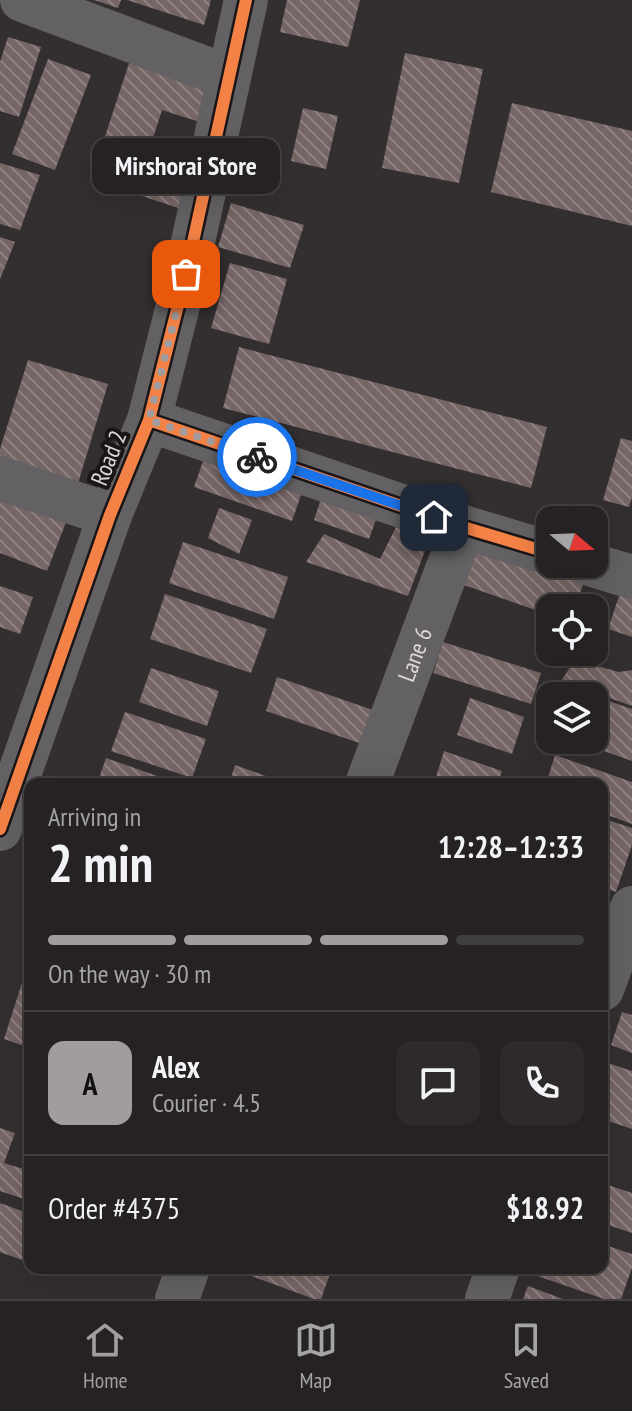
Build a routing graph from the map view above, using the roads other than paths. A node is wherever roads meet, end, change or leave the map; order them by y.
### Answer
1 (22, 0) edge
2 (246, 0) edge
3 (229, 77) junction
4 (149, 420) junction
5 (0, 478) edge
6 (110, 515) junction
7 (463, 527) junction
8 (536, 549) edge
9 (608, 570) edge
10 (632, 577) edge
11 (369, 778) edge
12 (0, 829) edge
13 (632, 908) edge
14 (608, 973) edge
15 (186, 1274) edge
16 (496, 1274) edge
17 (177, 1299) edge
18 (487, 1299) edge

1 - 3 street
2 - 3 street, Road 2
3 - 4 street, Road 2
4 - 6 street, Road 2
4 - 7 street
5 - 6 street
6 - 12 street, Road 2
7 - 8 street
7 - 11 street, Lane 6
9 - 10 street
13 - 14 street
15 - 17 street
16 - 18 street

